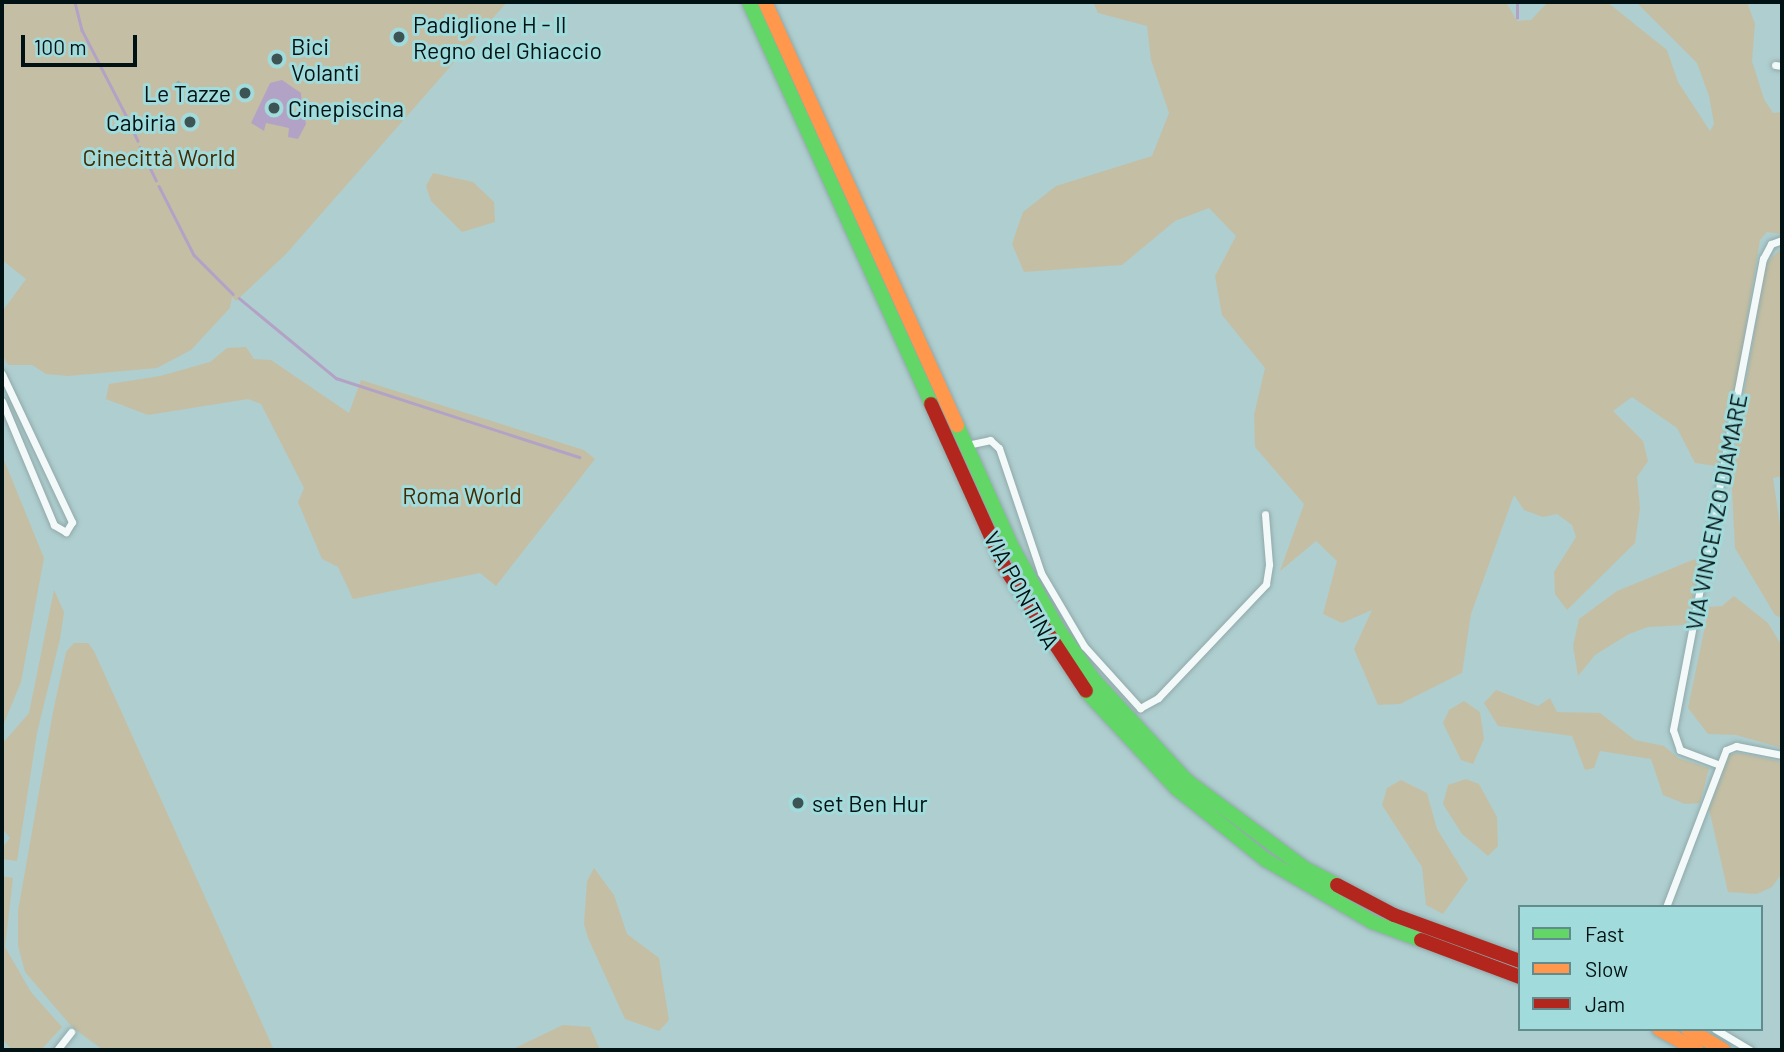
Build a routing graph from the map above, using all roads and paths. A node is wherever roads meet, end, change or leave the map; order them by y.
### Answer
1 (741, 2) edge
2 (749, 2) edge
3 (765, 2) edge
4 (779, 68) junction
5 (1782, 240) edge
6 (2, 374) edge
7 (2, 401) edge
8 (967, 445) junction
9 (1265, 514) dead end
10 (1782, 755) edge
11 (1720, 765) junction
12 (1667, 905) edge
13 (1518, 960) edge
14 (1518, 976) edge
15 (1663, 1031) edge
16 (1691, 1031) edge
17 (1717, 1031) edge
18 (71, 1032) dead end
19 (57, 1050) edge
20 (1697, 1050) edge
21 (1723, 1050) edge
22 (1750, 1050) edge

1 - 4 highway
2 - 4 highway, VIA PONTINA
3 - 8 highway, VIA PONTINA
4 - 14 highway, VIA PONTINA
5 - 11 street, VIA VINCENZO DIAMARE
6 - 7 street
8 - 9 street
8 - 13 highway, VIA PONTINA
10 - 11 street
11 - 12 street
15 - 20 highway
16 - 21 highway
17 - 22 street
18 - 19 street

